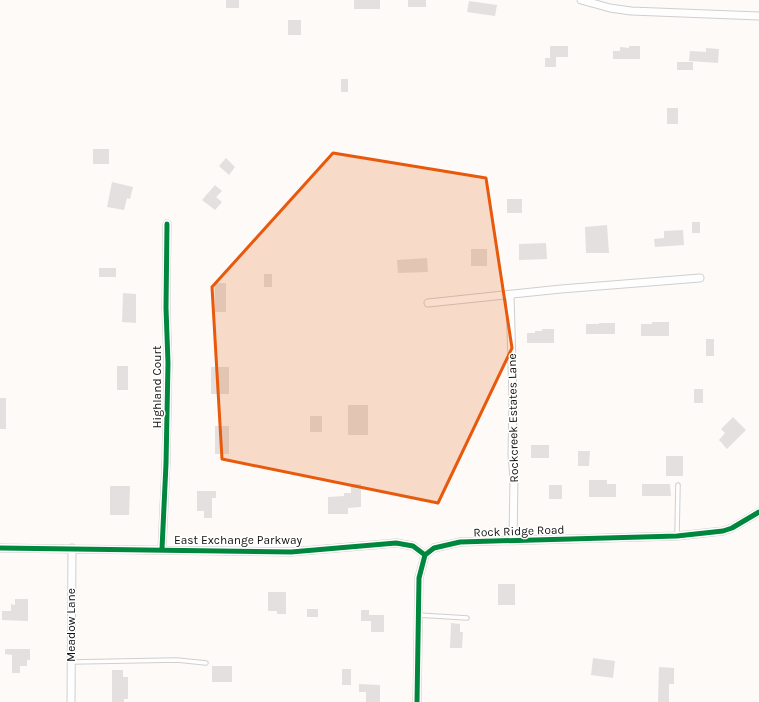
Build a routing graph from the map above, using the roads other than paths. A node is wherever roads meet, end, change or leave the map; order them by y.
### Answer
1 (581, 0) edge
2 (759, 16) edge
3 (167, 224) dead end
4 (700, 278) dead end
5 (510, 295) junction
6 (428, 303) dead end
7 (678, 485) dead end
8 (759, 512) edge
9 (677, 536) junction
10 (513, 541) junction
11 (0, 548) edge
12 (72, 548) junction
13 (162, 550) junction
14 (425, 555) junction
15 (418, 616) junction
16 (467, 618) dead end
17 (71, 662) junction
18 (206, 663) dead end
19 (70, 702) edge
20 (417, 702) edge

1 - 2 street
3 - 13 street, Highland Court
4 - 5 street
5 - 6 street
5 - 10 street, Rockcreek Estates Lane
7 - 9 lane
8 - 9 street, Rock Ridge Road
9 - 10 street, Rock Ridge Road
10 - 14 street, Rock Ridge Road
11 - 12 street, East Exchange Parkway
12 - 13 street, East Exchange Parkway
12 - 17 street, Meadow Lane
13 - 14 street, East Exchange Parkway
14 - 15 street
15 - 16 lane
15 - 20 street
17 - 18 lane
17 - 19 street, Meadow Lane

